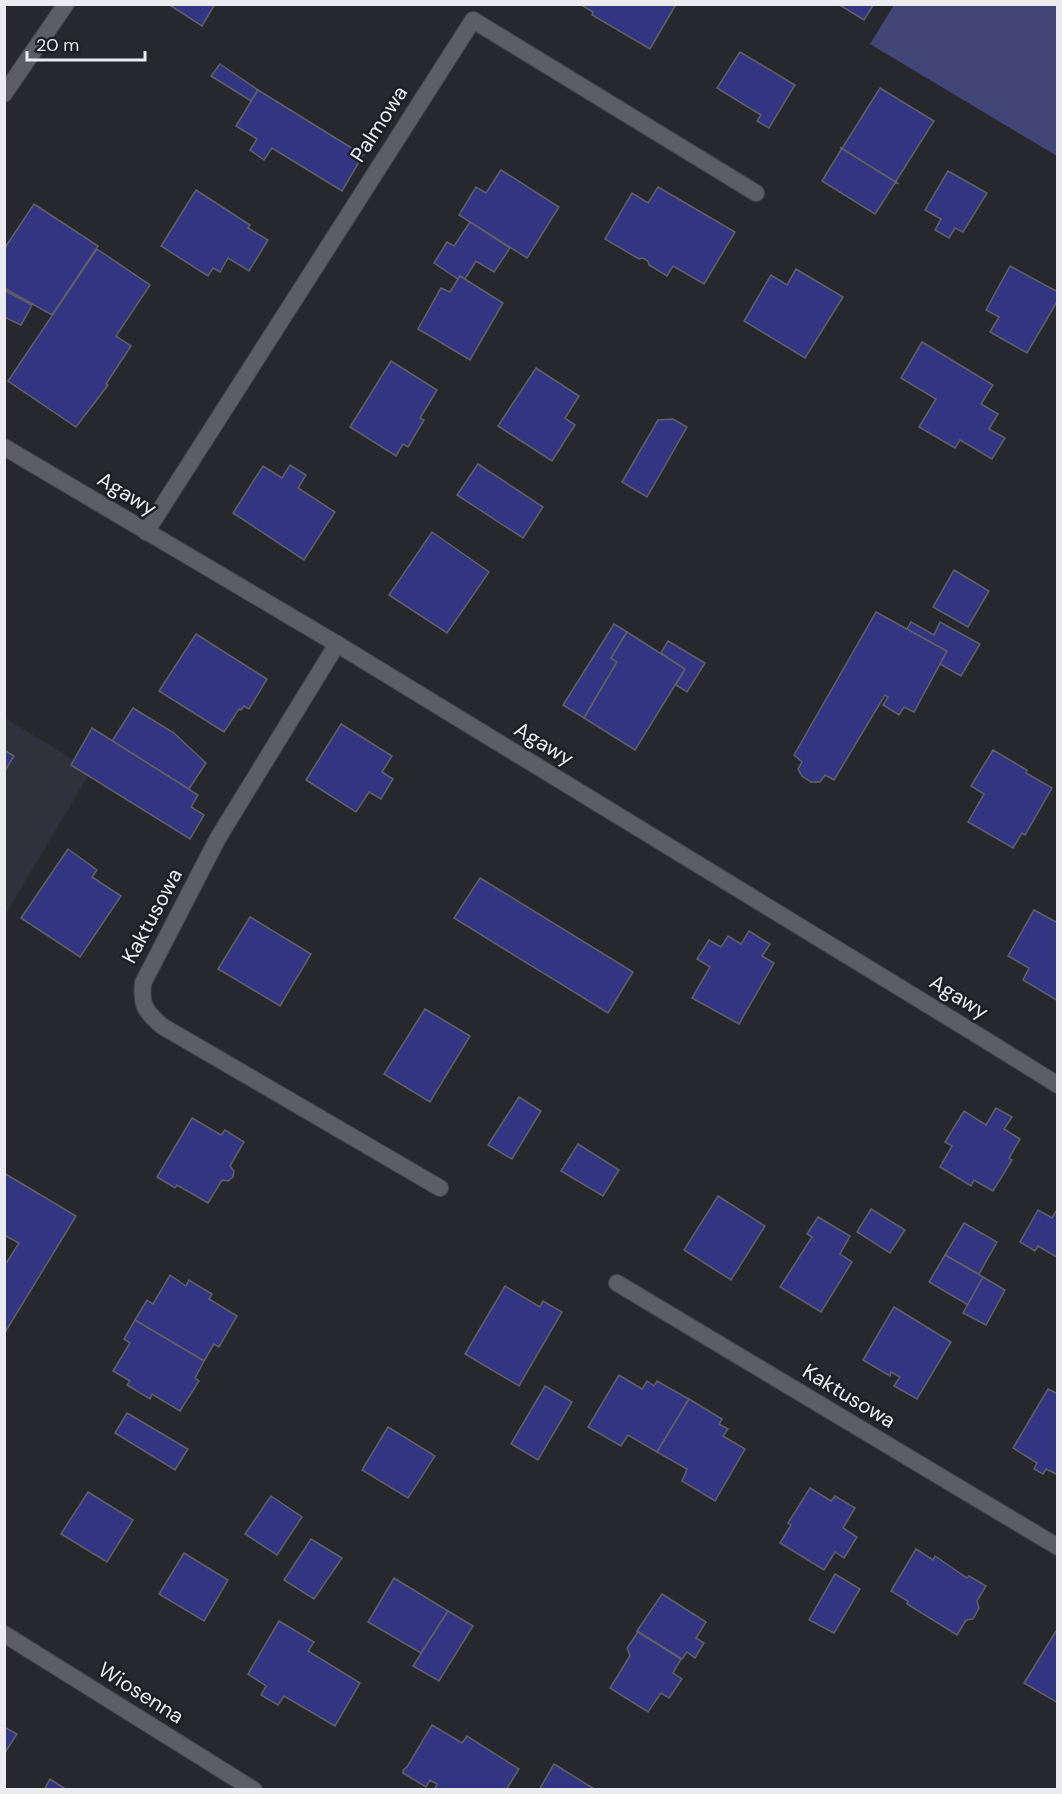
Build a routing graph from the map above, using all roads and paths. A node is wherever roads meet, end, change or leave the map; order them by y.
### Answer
1 (66, 4) edge
2 (4, 94) edge
3 (756, 193) dead end
4 (4, 447) edge
5 (146, 532) junction
6 (338, 644) junction
7 (1058, 1085) edge
8 (440, 1188) dead end
9 (617, 1283) dead end
10 (1058, 1547) edge
11 (4, 1634) edge
12 (254, 1790) edge

1 - 2 street
3 - 5 street, Palmowa
4 - 5 street, Agawy
5 - 6 street, Agawy
6 - 7 street, Agawy
6 - 8 street, Kaktusowa
9 - 10 street, Kaktusowa
11 - 12 street, Wiosenna

